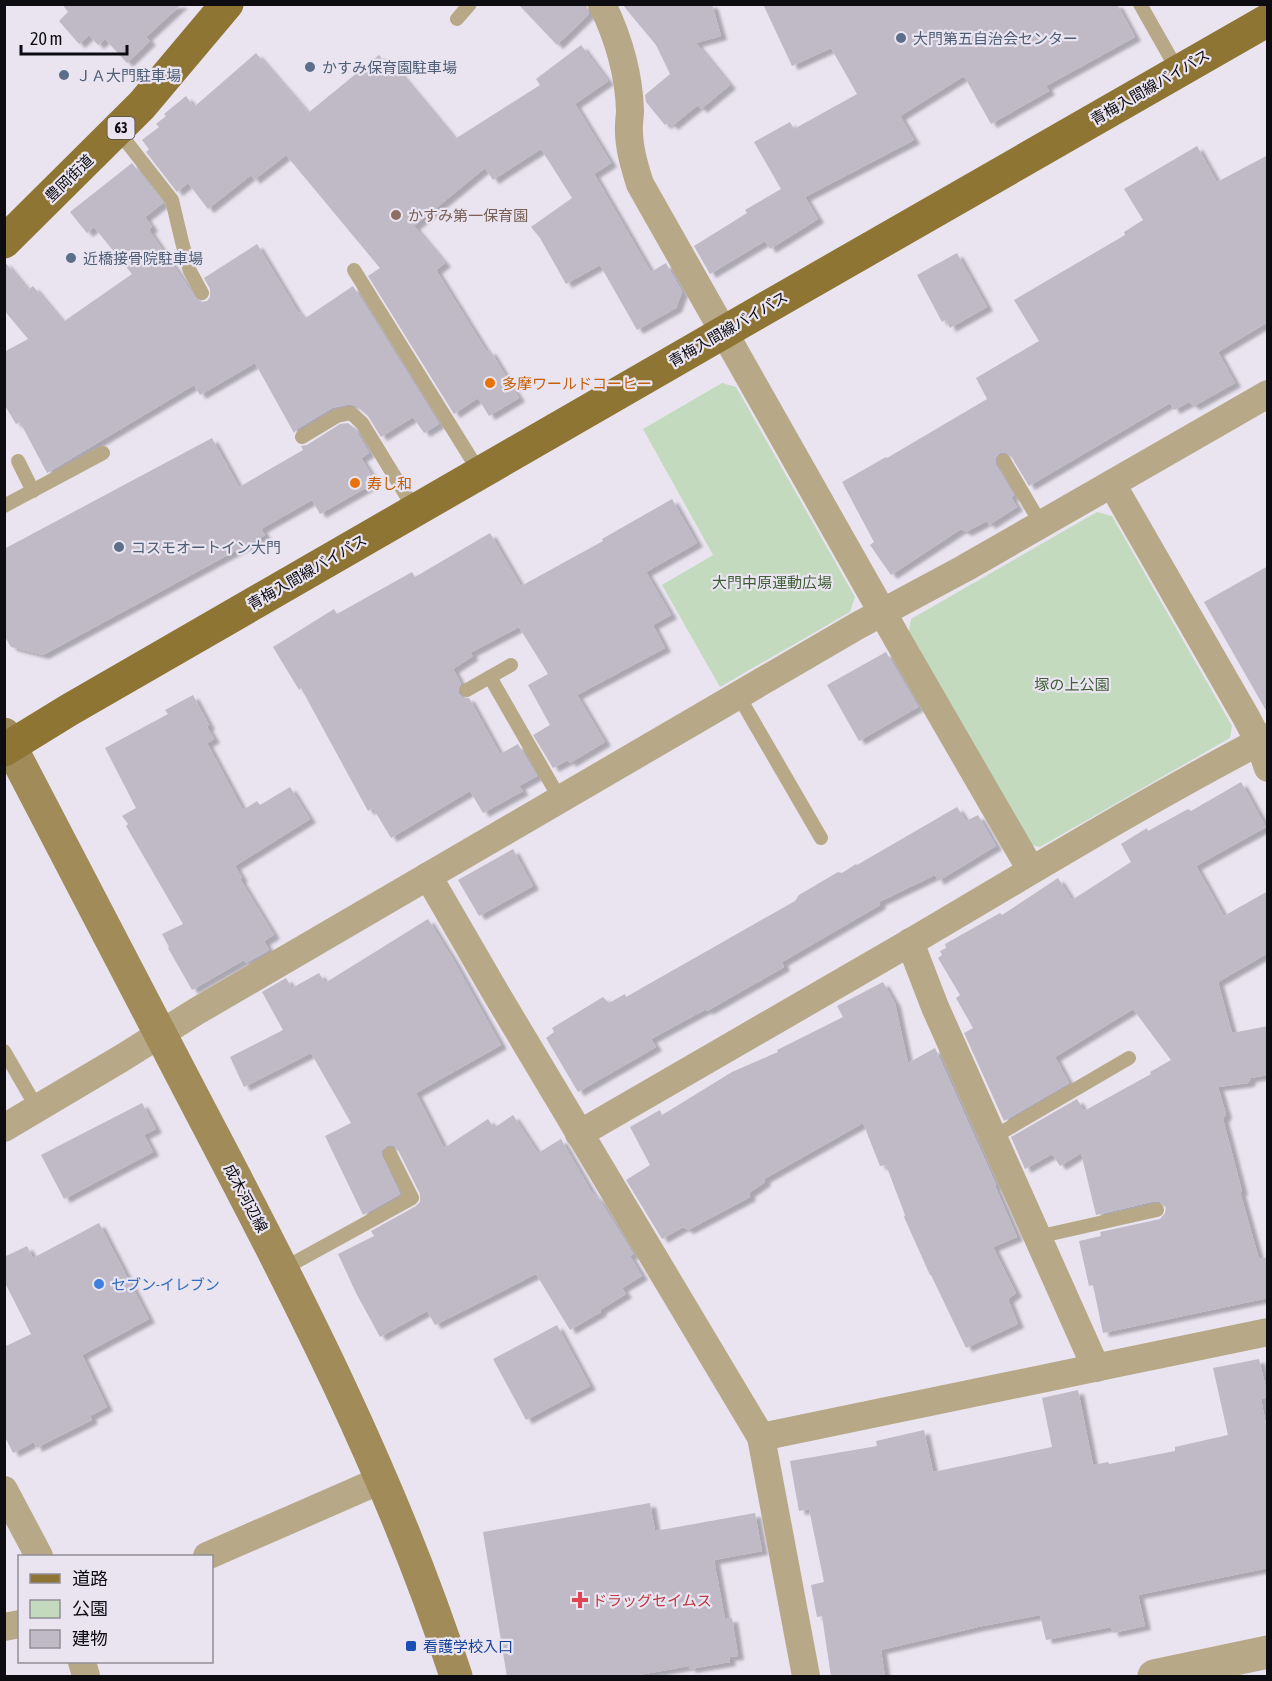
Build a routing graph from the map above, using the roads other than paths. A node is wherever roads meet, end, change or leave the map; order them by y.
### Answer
1 (227, 4) edge
2 (470, 4) edge
3 (602, 4) edge
4 (1140, 4) edge
5 (457, 19) dead end
6 (1268, 20) edge
7 (1178, 71) junction
8 (118, 130) junction
9 (4, 242) edge
10 (354, 270) dead end
11 (202, 293) dead end
12 (724, 332) junction
13 (1268, 394) edge
14 (302, 437) dead end
15 (103, 453) dead end
16 (1004, 460) dead end
17 (18, 461) dead end
18 (480, 473) junction
19 (1112, 484) junction
20 (33, 490) junction
21 (4, 506) edge
22 (415, 510) junction
23 (1041, 524) junction
24 (884, 613) junction
25 (511, 665) dead end
26 (490, 677) junction
27 (467, 690) dead end
28 (738, 695) junction
29 (7, 744) edge
30 (1265, 749) edge
31 (560, 799) junction
32 (820, 838) dead end
33 (1031, 870) junction
34 (428, 876) junction
35 (910, 942) junction
36 (160, 1034) junction
37 (4, 1051) edge
38 (1129, 1058) dead end
39 (37, 1108) junction
40 (4, 1128) edge
41 (579, 1134) junction
42 (992, 1138) junction
43 (390, 1154) dead end
44 (1157, 1210) dead end
45 (1037, 1237) junction
46 (283, 1269) junction
47 (1268, 1332) edge
48 (1096, 1368) junction
49 (761, 1437) junction
50 (381, 1480) junction
51 (4, 1490) edge
52 (38, 1555) edge
53 (212, 1555) edge
54 (1268, 1652) edge
55 (456, 1677) edge
56 (806, 1677) edge
57 (1154, 1677) edge

1 - 8 main road, 豊岡街道 / 63
2 - 5 lane
3 - 12 street
4 - 7 lane
6 - 7 main road, 青梅入間線バイパス
7 - 12 main road, 青梅入間線バイパス
8 - 9 main road, 豊岡街道 / 63
8 - 11 lane
10 - 18 lane
12 - 18 main road, 青梅入間線バイパス
12 - 24 street
13 - 19 street
14 - 22 lane
15 - 20 lane
16 - 23 lane
17 - 20 lane
18 - 22 main road, 青梅入間線バイパス
19 - 23 street
19 - 30 street
20 - 21 lane
22 - 29 main road, 青梅入間線バイパス
23 - 24 street
24 - 28 street
24 - 33 street
25 - 26 lane
26 - 27 lane
26 - 31 lane
28 - 31 street
28 - 32 lane
29 - 36 main road, 成木河辺線
30 - 33 street
31 - 34 street
33 - 35 street
34 - 36 street
34 - 41 street
35 - 41 street
35 - 42 street
36 - 39 street
36 - 46 main road, 成木河辺線
37 - 39 lane
38 - 42 lane
39 - 40 street
41 - 49 street
42 - 45 street
43 - 46 lane
44 - 45 lane
45 - 48 street
46 - 50 main road, 成木河辺線
47 - 48 street
48 - 49 street
49 - 56 street
50 - 53 street
50 - 55 main road, 成木河辺線
51 - 52 street
54 - 57 street

